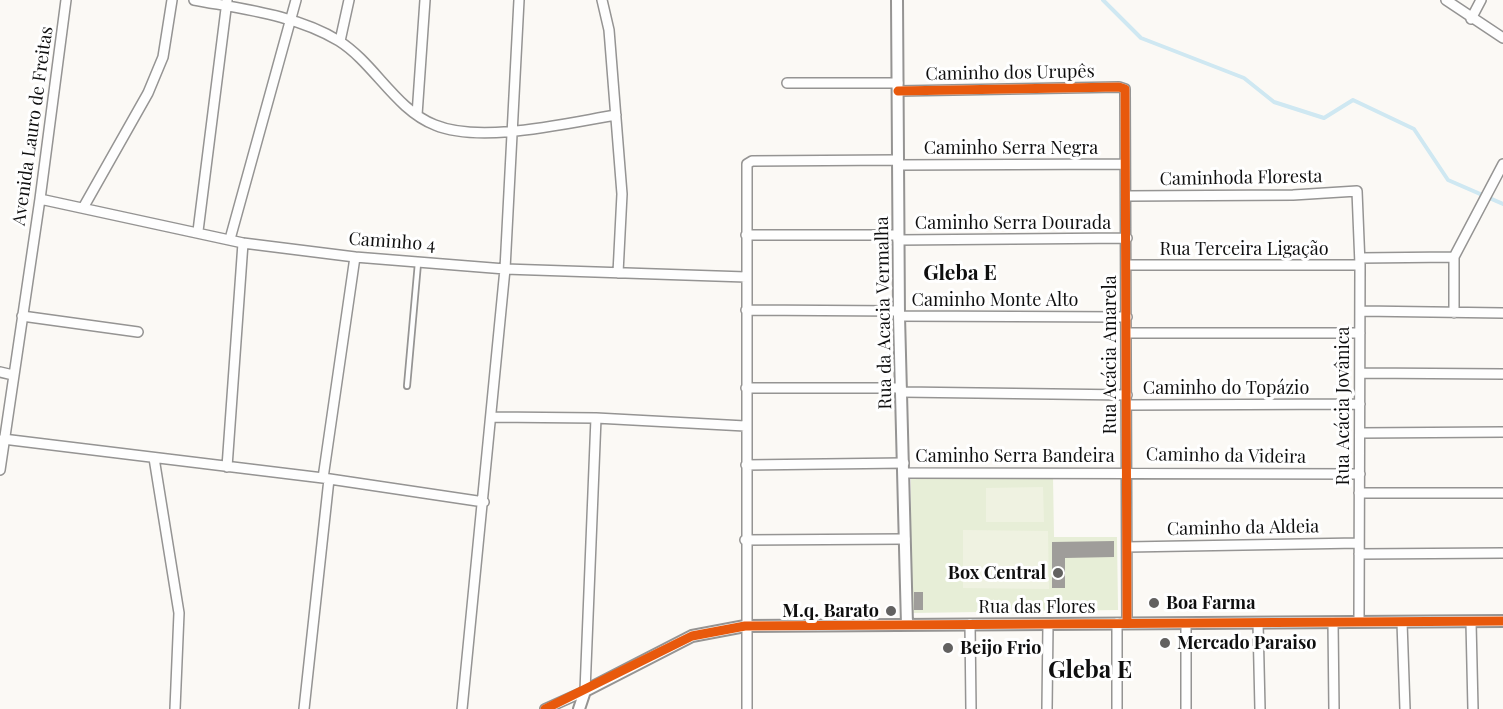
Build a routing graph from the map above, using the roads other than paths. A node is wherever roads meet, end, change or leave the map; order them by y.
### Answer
1 (66, 0) edge
2 (172, 0) edge
3 (194, 0) edge
4 (296, 0) edge
5 (349, 0) edge
6 (425, 0) edge
7 (519, 0) edge
8 (602, 0) edge
9 (897, 0) edge
10 (1446, 0) edge
11 (1481, 0) edge
12 (227, 3) edge
13 (1471, 19) junction
14 (291, 21) junction
15 (1503, 38) edge
16 (340, 41) junction
17 (787, 83) dead end
18 (898, 87) junction
19 (1123, 87) joint
20 (417, 115) junction
21 (616, 115) junction
22 (512, 132) junction
23 (898, 163) junction
24 (1125, 164) junction
25 (1503, 164) edge
26 (1357, 191) joint
27 (1127, 196) junction
28 (40, 199) junction
29 (83, 208) junction
30 (198, 231) junction
31 (746, 235) junction
32 (898, 237) junction
33 (1127, 238) junction
34 (230, 240) junction
35 (243, 243) junction
36 (355, 257) junction
37 (1454, 257) junction
38 (418, 260) junction
39 (1360, 261) junction
40 (1127, 265) junction
41 (505, 269) junction
42 (618, 273) junction
43 (746, 277) junction
44 (746, 310) junction
45 (1360, 312) junction
46 (899, 313) junction
47 (1454, 313) junction
48 (1503, 314) edge
49 (22, 316) junction
50 (1127, 317) junction
51 (138, 332) dead end
52 (1127, 333) junction
53 (1360, 333) junction
54 (0, 372) edge
55 (1360, 373) junction
56 (1503, 374) edge
57 (13, 375) junction
58 (407, 386) dead end
59 (746, 388) junction
60 (902, 390) junction
61 (1127, 400) junction
62 (1360, 404) junction
63 (491, 417) junction
64 (596, 418) junction
65 (745, 426) junction
66 (1503, 432) edge
67 (1360, 433) junction
68 (3, 439) junction
69 (154, 458) junction
70 (746, 465) junction
71 (226, 467) junction
72 (904, 468) junction
73 (0, 470) edge
74 (1127, 472) junction
75 (1360, 474) junction
76 (326, 479) junction
77 (1359, 493) junction
78 (1503, 493) edge
79 (484, 502) junction
80 (905, 539) junction
81 (745, 540) junction
82 (1359, 543) junction
83 (1127, 547) junction
84 (1503, 553) edge
85 (1359, 554) junction
86 (1503, 621) edge
87 (1258, 622) junction
88 (1333, 622) junction
89 (1359, 622) junction
90 (1402, 622) junction
91 (1471, 622) junction
92 (1122, 623) junction
93 (1186, 623) junction
94 (970, 624) junction
95 (1047, 624) junction
96 (907, 625) junction
97 (745, 626) junction
98 (585, 691) junction
99 (176, 709) edge
100 (304, 709) edge
101 (462, 709) edge
102 (545, 709) edge
103 (579, 709) edge
104 (747, 709) edge
105 (972, 709) edge
106 (1047, 709) edge
107 (1117, 709) edge
108 (1186, 709) edge
109 (1260, 709) edge
110 (1334, 709) edge
111 (1404, 709) edge
112 (1473, 709) edge

1 - 28 street, Avenida Lauro de Freitas
2 - 29 street
3 - 12 street
4 - 14 street
5 - 16 street
6 - 20 street
7 - 22 street
8 - 21 street
9 - 18 street, Rua da Acacia Vermalha
10 - 13 street
11 - 13 street
12 - 14 street
12 - 30 street
13 - 15 street
14 - 16 street
14 - 34 street
16 - 20 street
17 - 18 street, Caminho dos Urupês
18 - 19 street, Caminho dos Urupês
18 - 23 street, Rua da Acacia Vermalha
19 - 24 street, Rua Acácia Amarela
20 - 22 street
21 - 22 street
21 - 42 street
22 - 41 street
23 - 24 street, Caminho Serra Negra
23 - 31 street, Caminho Serra Negra
23 - 32 street, Rua da Acacia Vermalha
24 - 27 street, Rua Acácia Amarela
25 - 37 street
26 - 27 street, Caminhoda Floresta
26 - 39 street, Rua Acácia Jovânica
27 - 33 street, Rua Acácia Amarela
28 - 29 street, Caminho 4
28 - 49 street, Avenida Lauro de Freitas
29 - 30 street, Caminho 4
30 - 34 street, Caminho 4
31 - 32 street, Caminho Serra Dourada
31 - 43 street
32 - 33 street, Caminho Serra Dourada
32 - 46 street, Rua da Acacia Vermalha
33 - 40 street, Rua Acácia Amarela
34 - 35 street, Caminho 4
35 - 36 street, Caminho 4
35 - 71 street
36 - 38 street, Caminho 4
36 - 76 street
37 - 39 street, Rua Terceira Ligação
37 - 47 street
38 - 41 street, Caminho 4
38 - 58 lane
39 - 40 street, Rua Terceira Ligação
39 - 45 street, Rua Acácia Jovânica
40 - 50 street, Rua Acácia Amarela
41 - 42 street, Caminho 4
41 - 63 street
42 - 43 street, Caminho 4
43 - 44 street
44 - 46 street, Caminho Monte Alto
44 - 59 street
45 - 47 street
45 - 53 street, Rua Acácia Jovânica
46 - 50 street, Caminho Monte Alto
46 - 60 street, Rua da Acacia Vermalha
47 - 48 street
49 - 51 street
49 - 57 street, Avenida Lauro de Freitas
50 - 52 street, Rua Acácia Amarela
52 - 53 street
52 - 61 street, Rua Acácia Amarela
53 - 55 street, Rua Acácia Jovânica
54 - 57 street
55 - 56 street
55 - 62 street, Rua Acácia Jovânica
57 - 68 street, Avenida Lauro de Freitas
59 - 60 street, Caminho do Topázio
59 - 65 street
60 - 61 street, Caminho do Topázio
60 - 72 street, Rua da Acacia Vermalha
61 - 62 street, Caminho do Topázio
61 - 74 street, Rua Acácia Amarela
62 - 67 street, Rua Acácia Jovânica
63 - 64 street
63 - 79 street
64 - 65 street
64 - 98 street
65 - 70 street
66 - 67 street
67 - 75 street, Rua Acácia Jovânica
68 - 69 street
68 - 73 street, Avenida Lauro de Freitas
69 - 71 street
69 - 99 street
70 - 72 street, Caminho Serra Bandeira
70 - 81 street
71 - 76 street
72 - 74 street, Caminho Serra Bandeira
72 - 80 street, Rua da Acacia Vermalha
74 - 75 street, Caminho da Videira
74 - 83 street, Rua Acácia Amarela
75 - 77 street, Rua Acácia Jovânica
76 - 79 street
76 - 100 street
77 - 78 street
77 - 82 street, Rua Acácia Jovânica
79 - 101 street
80 - 81 street
80 - 96 street, Rua da Acacia Vermalha
81 - 97 street
82 - 83 street, Caminho da Aldeia
82 - 85 street, Rua Acácia Jovânica
83 - 92 street, Rua Acácia Amarela
84 - 85 street
85 - 89 street, Rua Acácia Jovânica
86 - 91 street, Rua das Flores
87 - 88 street, Rua das Flores
87 - 93 street, Rua das Flores
87 - 109 street
88 - 89 street, Rua das Flores
88 - 110 street
89 - 90 street, Rua das Flores
90 - 91 street, Rua das Flores
90 - 111 street
91 - 112 street
92 - 93 street, Rua das Flores
92 - 95 street, Rua das Flores
92 - 107 street, Rua Acácia Amarela
93 - 108 street
94 - 95 street, Rua das Flores
94 - 96 street, Rua das Flores
94 - 105 street
95 - 106 street
96 - 97 street, Rua das Flores
97 - 98 street, Rua das Flores
97 - 104 street
98 - 102 street
98 - 103 street

